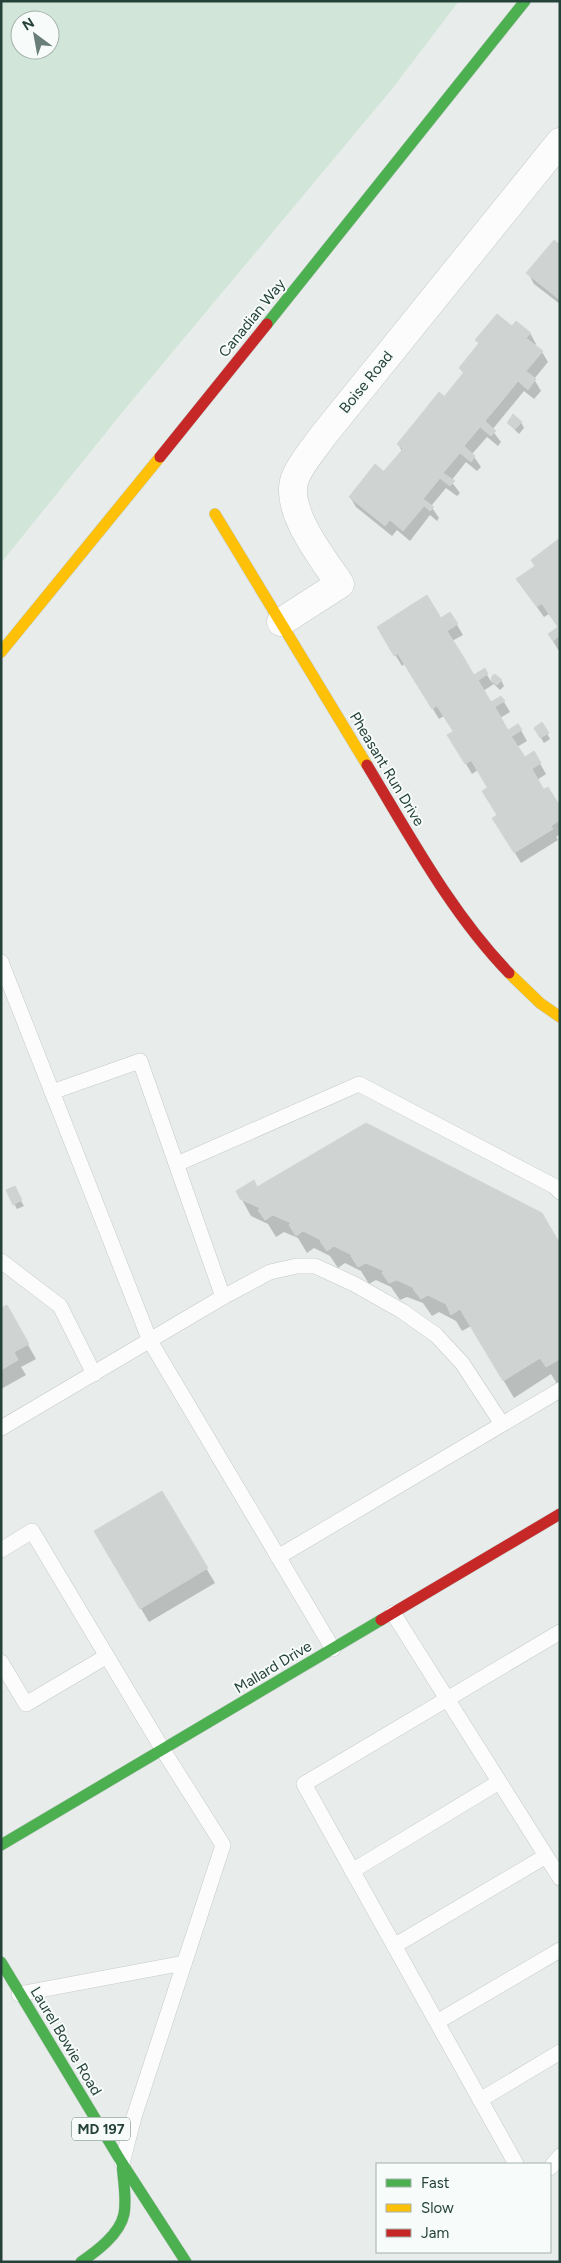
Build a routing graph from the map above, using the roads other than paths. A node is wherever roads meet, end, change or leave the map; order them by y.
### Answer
1 (525, 1) edge
2 (560, 142) edge
3 (216, 514) dead end
4 (281, 622) junction
5 (1, 652) edge
6 (1, 962) edge
7 (560, 1017) edge
8 (52, 1092) junction
9 (177, 1164) junction
10 (560, 1192) edge
11 (1, 1261) edge
12 (223, 1297) junction
13 (150, 1341) junction
14 (94, 1374) junction
15 (560, 1390) edge
16 (502, 1424) junction
17 (1, 1428) edge
18 (560, 1514) edge
19 (1, 1550) edge
20 (278, 1557) junction
21 (392, 1613) junction
22 (560, 1632) edge
23 (333, 1648) junction
24 (107, 1656) junction
25 (1, 1662) edge
26 (448, 1701) junction
27 (163, 1750) junction
28 (499, 1782) junction
29 (1, 1846) edge
30 (546, 1856) junction
31 (352, 1871) junction
32 (560, 1878) edge
33 (394, 1946) junction
34 (560, 1950) edge
35 (1, 1962) edge
36 (184, 1963) junction
37 (19, 1994) junction
38 (437, 2022) junction
39 (560, 2052) edge
40 (480, 2100) junction
41 (560, 2156) edge
42 (122, 2163) junction
43 (515, 2163) edge
44 (551, 2167) edge
45 (81, 2262) edge
46 (186, 2262) edge

1 - 5 street, Canadian Way
2 - 4 street, Boise Road
3 - 4 street, Pheasant Run Drive
4 - 7 street, Pheasant Run Drive
6 - 8 lane
8 - 9 lane
8 - 13 lane
9 - 10 lane
9 - 12 lane
11 - 14 lane
12 - 13 lane
12 - 16 lane
13 - 14 lane
13 - 20 lane
14 - 17 lane
15 - 16 lane
16 - 20 lane
18 - 21 street, Mallard Drive
19 - 24 lane
20 - 23 lane
21 - 23 street, Mallard Drive
21 - 26 lane
22 - 26 lane
23 - 27 street, Mallard Drive
24 - 25 lane
24 - 27 lane
26 - 28 lane
26 - 31 lane
27 - 29 street, Mallard Drive
27 - 36 lane
28 - 30 lane
28 - 31 lane
30 - 32 lane
30 - 33 lane
31 - 33 lane
33 - 38 lane
34 - 38 lane
35 - 37 street, Laurel Bowie Road / MD 197
36 - 37 lane
36 - 42 lane
37 - 42 street, Laurel Bowie Road / MD 197
38 - 40 lane
39 - 40 lane
40 - 43 lane
41 - 44 lane
42 - 45 street
42 - 46 street, Laurel Bowie Road / MD 197

